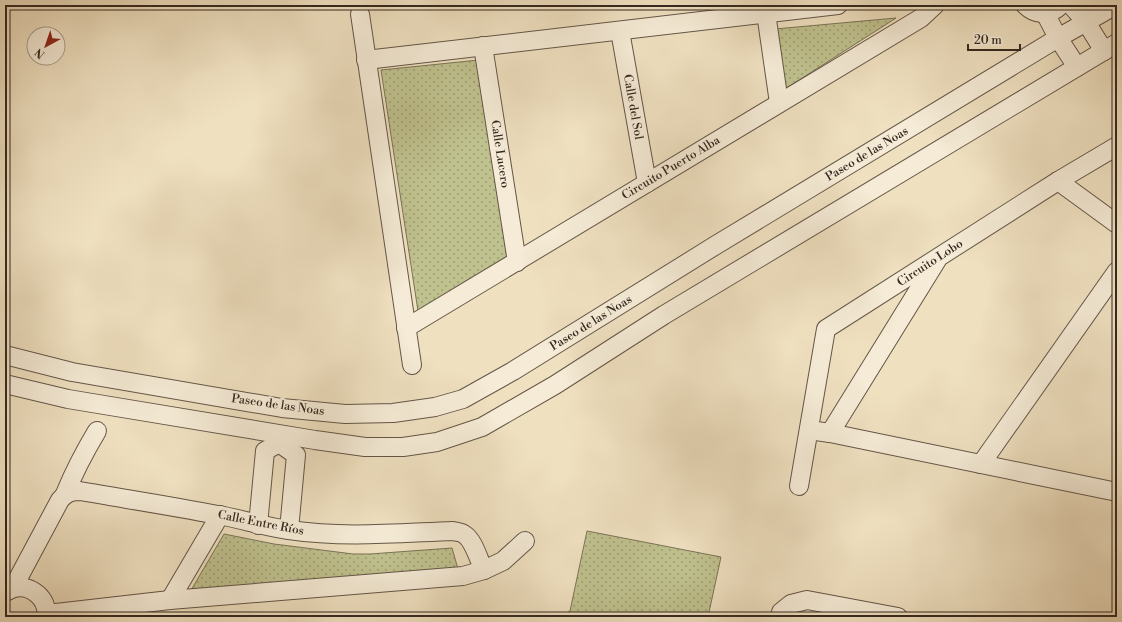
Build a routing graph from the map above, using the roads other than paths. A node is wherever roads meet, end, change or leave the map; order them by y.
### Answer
1 (838, 5) edge
2 (935, 5) edge
3 (1025, 5) edge
4 (1061, 5) edge
5 (1071, 5) edge
6 (1116, 5) edge
7 (766, 13) junction
8 (1045, 13) junction
9 (360, 14) dead end
10 (1086, 22) junction
11 (620, 31) junction
12 (1058, 38) junction
13 (483, 46) junction
14 (1110, 47) edge
15 (366, 60) junction
16 (1077, 67) junction
17 (778, 103) junction
18 (1117, 146) edge
19 (1058, 181) junction
20 (647, 183) junction
21 (1117, 224) edge
22 (939, 256) junction
23 (517, 262) junction
24 (1117, 270) edge
25 (406, 328) junction
26 (5, 355) edge
27 (412, 365) dead end
28 (72, 372) junction
29 (5, 384) edge
30 (68, 399) junction
31 (282, 408) junction
32 (809, 430) junction
33 (97, 431) dead end
34 (830, 433) junction
35 (315, 440) junction
36 (275, 443) junction
37 (296, 455) junction
38 (981, 464) junction
39 (799, 486) dead end
40 (1117, 492) edge
41 (65, 494) junction
42 (220, 515) junction
43 (258, 525) junction
44 (289, 530) junction
45 (525, 542) dead end
46 (484, 570) junction
47 (9, 590) edge
48 (170, 600) junction
49 (46, 616) edge
50 (780, 617) edge
51 (898, 617) edge

1 - 7 street
2 - 17 street, Circuito Puerto Alba
3 - 8 street
4 - 8 street
5 - 10 street
6 - 10 street, Paseo de las Noas
7 - 11 street
7 - 17 street
8 - 12 street
9 - 15 street
10 - 12 street, Paseo de las Noas
10 - 14 street
11 - 13 street
11 - 20 street, Calle del Sol
12 - 16 street
12 - 31 street, Paseo de las Noas
13 - 15 street
13 - 23 street, Calle Lucero
14 - 16 street
15 - 25 street
16 - 35 street
17 - 20 street, Circuito Puerto Alba
18 - 19 street, Circuito Lobo
19 - 21 street
19 - 22 street, Circuito Lobo
20 - 23 street, Circuito Puerto Alba
22 - 32 street, Circuito Lobo
22 - 34 street
23 - 25 street, Circuito Puerto Alba
24 - 38 street
25 - 27 street
26 - 28 street, Paseo de las Noas
28 - 30 street
28 - 31 street, Paseo de las Noas
29 - 30 street
30 - 36 street
31 - 36 street
32 - 34 street
32 - 39 street, Circuito Lobo
33 - 41 street
34 - 38 street
35 - 36 street
35 - 37 street
36 - 37 street
36 - 43 street
37 - 44 street
38 - 40 street
41 - 42 street, Calle Entre Ríos
41 - 47 street
42 - 43 street, Calle Entre Ríos
42 - 48 street
43 - 44 street, Calle Entre Ríos
44 - 46 street, Calle Entre Ríos
45 - 46 street
46 - 48 street
47 - 49 street
48 - 49 street
50 - 51 street

